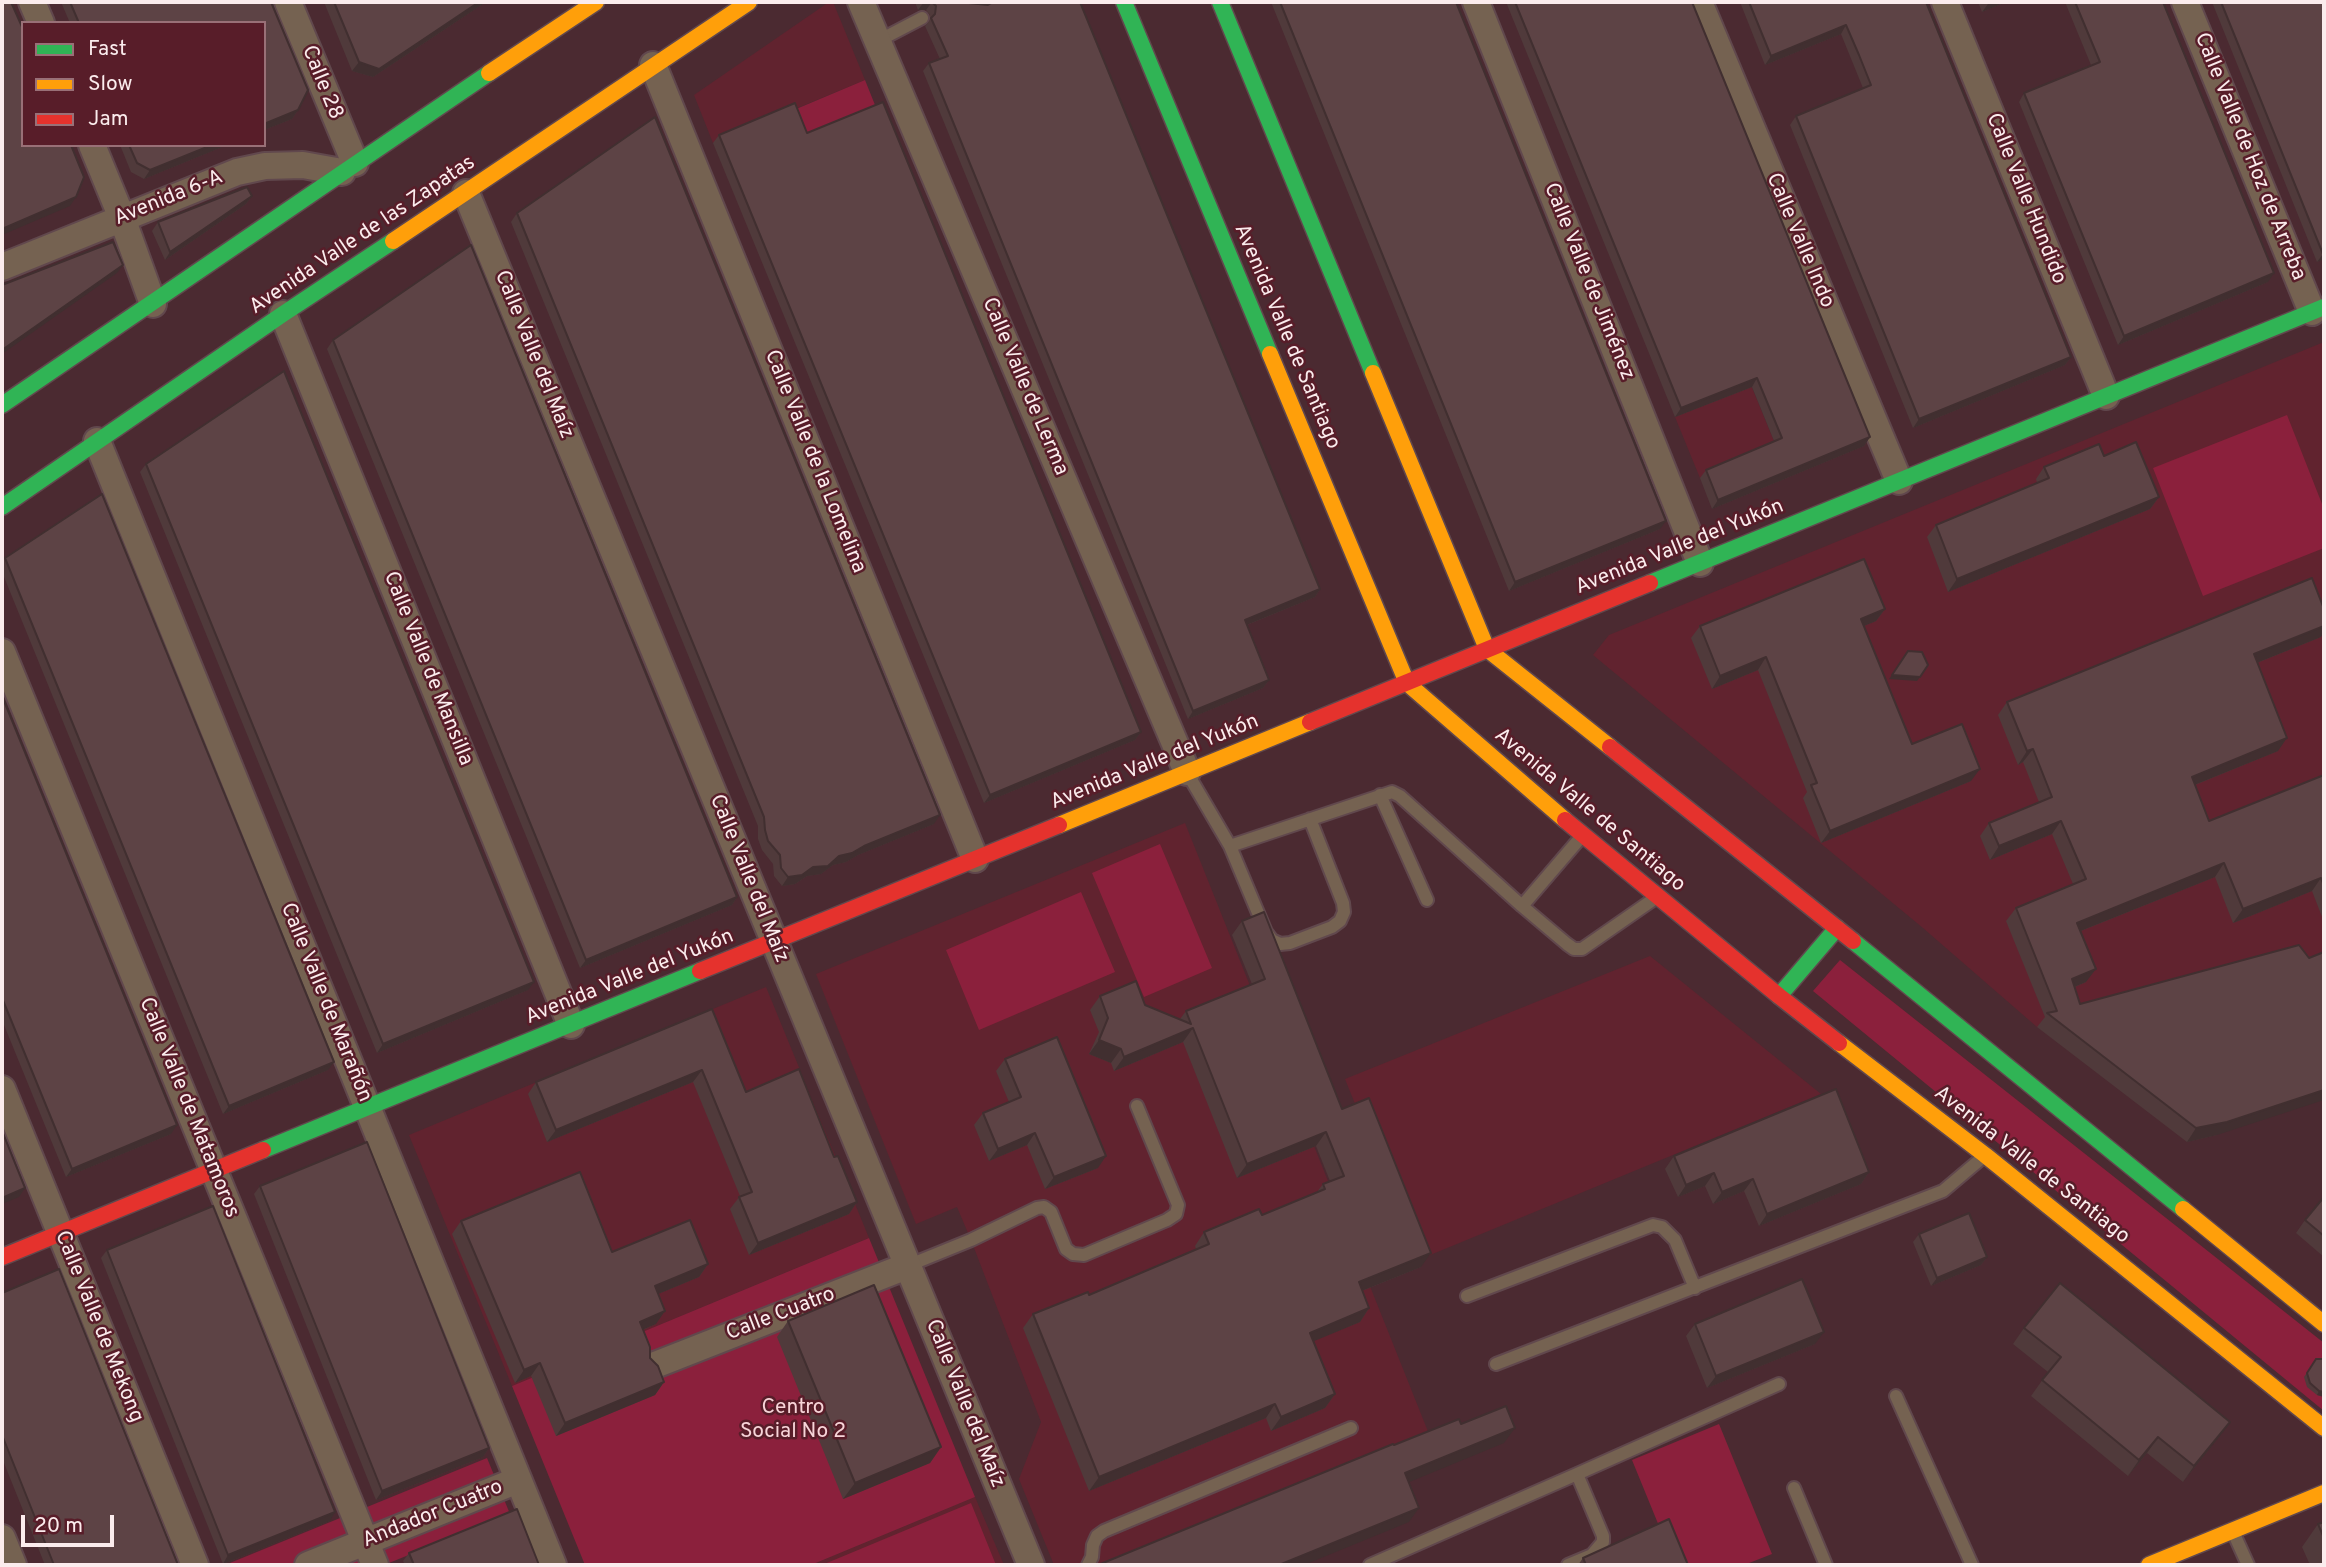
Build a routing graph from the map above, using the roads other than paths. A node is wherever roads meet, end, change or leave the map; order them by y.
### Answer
1 (32, 2) edge
2 (288, 2) edge
3 (596, 2) edge
4 (749, 2) edge
5 (862, 2) edge
6 (1124, 2) edge
7 (1220, 2) edge
8 (1476, 2) edge
9 (1699, 2) edge
10 (1945, 2) edge
11 (2185, 2) edge
12 (562, 12) edge
13 (922, 18) edge
14 (40, 21) edge
15 (878, 41) junction
16 (653, 65) junction
17 (93, 147) edge
18 (348, 168) junction
19 (466, 193) junction
20 (122, 218) junction
21 (2, 267) edge
22 (153, 304) junction
23 (2318, 310) edge
24 (283, 314) junction
25 (2106, 396) junction
26 (2, 405) edge
27 (97, 441) junction
28 (1899, 481) junction
29 (2, 507) edge
30 (1700, 563) junction
31 (1487, 649) junction
32 (2, 652) edge
33 (1406, 683) junction
34 (1187, 772) junction
35 (1380, 795) junction
36 (1310, 819) junction
37 (1583, 835) junction
38 (1230, 846) junction
39 (975, 859) junction
40 (1657, 897) junction
41 (1427, 900) dead end
42 (1522, 906) junction
43 (1837, 928) junction
44 (774, 942) junction
45 (1779, 996) junction
46 (570, 1025) junction
47 (2, 1089) edge
48 (1137, 1106) dead end
49 (368, 1108) junction
50 (1985, 1155) junction
51 (214, 1171) junction
52 (60, 1234) junction
53 (2, 1257) edge
54 (907, 1266) junction
55 (1695, 1288) junction
56 (1467, 1296) dead end
57 (2324, 1324) edge
58 (655, 1364) edge
59 (1496, 1364) dead end
60 (1779, 1384) dead end
61 (1896, 1396) dead end
62 (1351, 1428) dead end
63 (2324, 1428) edge
64 (1577, 1474) junction
65 (519, 1480) junction
66 (1794, 1488) dead end
67 (2324, 1493) edge
68 (2232, 1531) junction
69 (2, 1538) edge
70 (370, 1554) edge
71 (13, 1565) edge
72 (195, 1565) edge
73 (308, 1565) edge
74 (553, 1565) edge
75 (1031, 1565) edge
76 (1088, 1565) edge
77 (1370, 1565) edge
78 (1568, 1565) edge
79 (1826, 1565) edge
80 (1972, 1565) edge
81 (2149, 1565) edge
82 (2248, 1565) edge

1 - 14 street
2 - 18 street, Calle 28
3 - 12 street
4 - 16 street, Avenida Valle de las Zapatas
5 - 15 street, Calle Valle de Lerma
6 - 33 street, Avenida Valle de Santiago
7 - 31 street
8 - 30 street, Calle Valle de Jiménez
9 - 28 street, Calle Valle Indo
10 - 25 street, Calle Valle Hundido
11 - 23 street, Calle Valle de Hoz de Arreba
12 - 18 street
13 - 15 lane
15 - 34 street, Calle Valle de Lerma
16 - 19 street, Avenida Valle de las Zapatas
16 - 39 street, Calle Valle de la Lomelina
17 - 20 street
18 - 20 street, Avenida 6-A
18 - 22 street
19 - 24 street, Avenida Valle de las Zapatas
19 - 44 street, Calle Valle del Maíz
20 - 21 street, Avenida 6-A
20 - 22 street
22 - 26 street
23 - 25 street, Avenida Valle del Yukón
24 - 27 street, Avenida Valle de las Zapatas
24 - 46 street, Calle Valle de Mansilla
25 - 28 street, Avenida Valle del Yukón
27 - 29 street, Avenida Valle de las Zapatas
27 - 49 street, Calle Valle de Marañón
28 - 30 street, Avenida Valle del Yukón
30 - 31 street, Avenida Valle del Yukón
31 - 33 street, Avenida Valle del Yukón
31 - 43 street
32 - 51 street, Calle Valle de Matamoros
33 - 34 street, Avenida Valle del Yukón
33 - 37 street, Avenida Valle de Santiago
34 - 38 lane
34 - 39 street, Avenida Valle del Yukón
35 - 36 lane
35 - 41 lane
35 - 42 lane
36 - 38 lane
36 - 38 lane
37 - 40 street, Avenida Valle de Santiago
37 - 42 lane
39 - 44 street, Avenida Valle del Yukón
40 - 42 lane
40 - 45 street, Avenida Valle de Santiago
43 - 45 street
43 - 57 street
44 - 46 street, Avenida Valle del Yukón
44 - 54 street, Calle Valle del Maíz
45 - 50 street, Avenida Valle de Santiago
46 - 49 street, Avenida Valle del Yukón
47 - 52 street, Calle Valle de Mekong
48 - 54 lane
49 - 51 street, Avenida Valle del Yukón
49 - 65 street, Calle Valle de Marañón
50 - 55 lane
50 - 63 street, Avenida Valle de Santiago
51 - 52 street, Avenida Valle del Yukón
51 - 70 street, Calle Valle de Matamoros
52 - 53 street, Avenida Valle del Yukón
52 - 72 street, Calle Valle de Mekong
54 - 58 street, Calle Cuatro
54 - 75 street, Calle Valle del Maíz
55 - 56 lane
55 - 59 lane
60 - 64 lane
61 - 80 lane
62 - 76 lane
64 - 77 lane
64 - 78 lane
65 - 70 street, Andador Cuatro
65 - 74 street, Calle Valle de Marañón
66 - 79 lane
67 - 68 street
68 - 81 street
68 - 82 lane
69 - 71 street
70 - 73 street, Andador Cuatro

